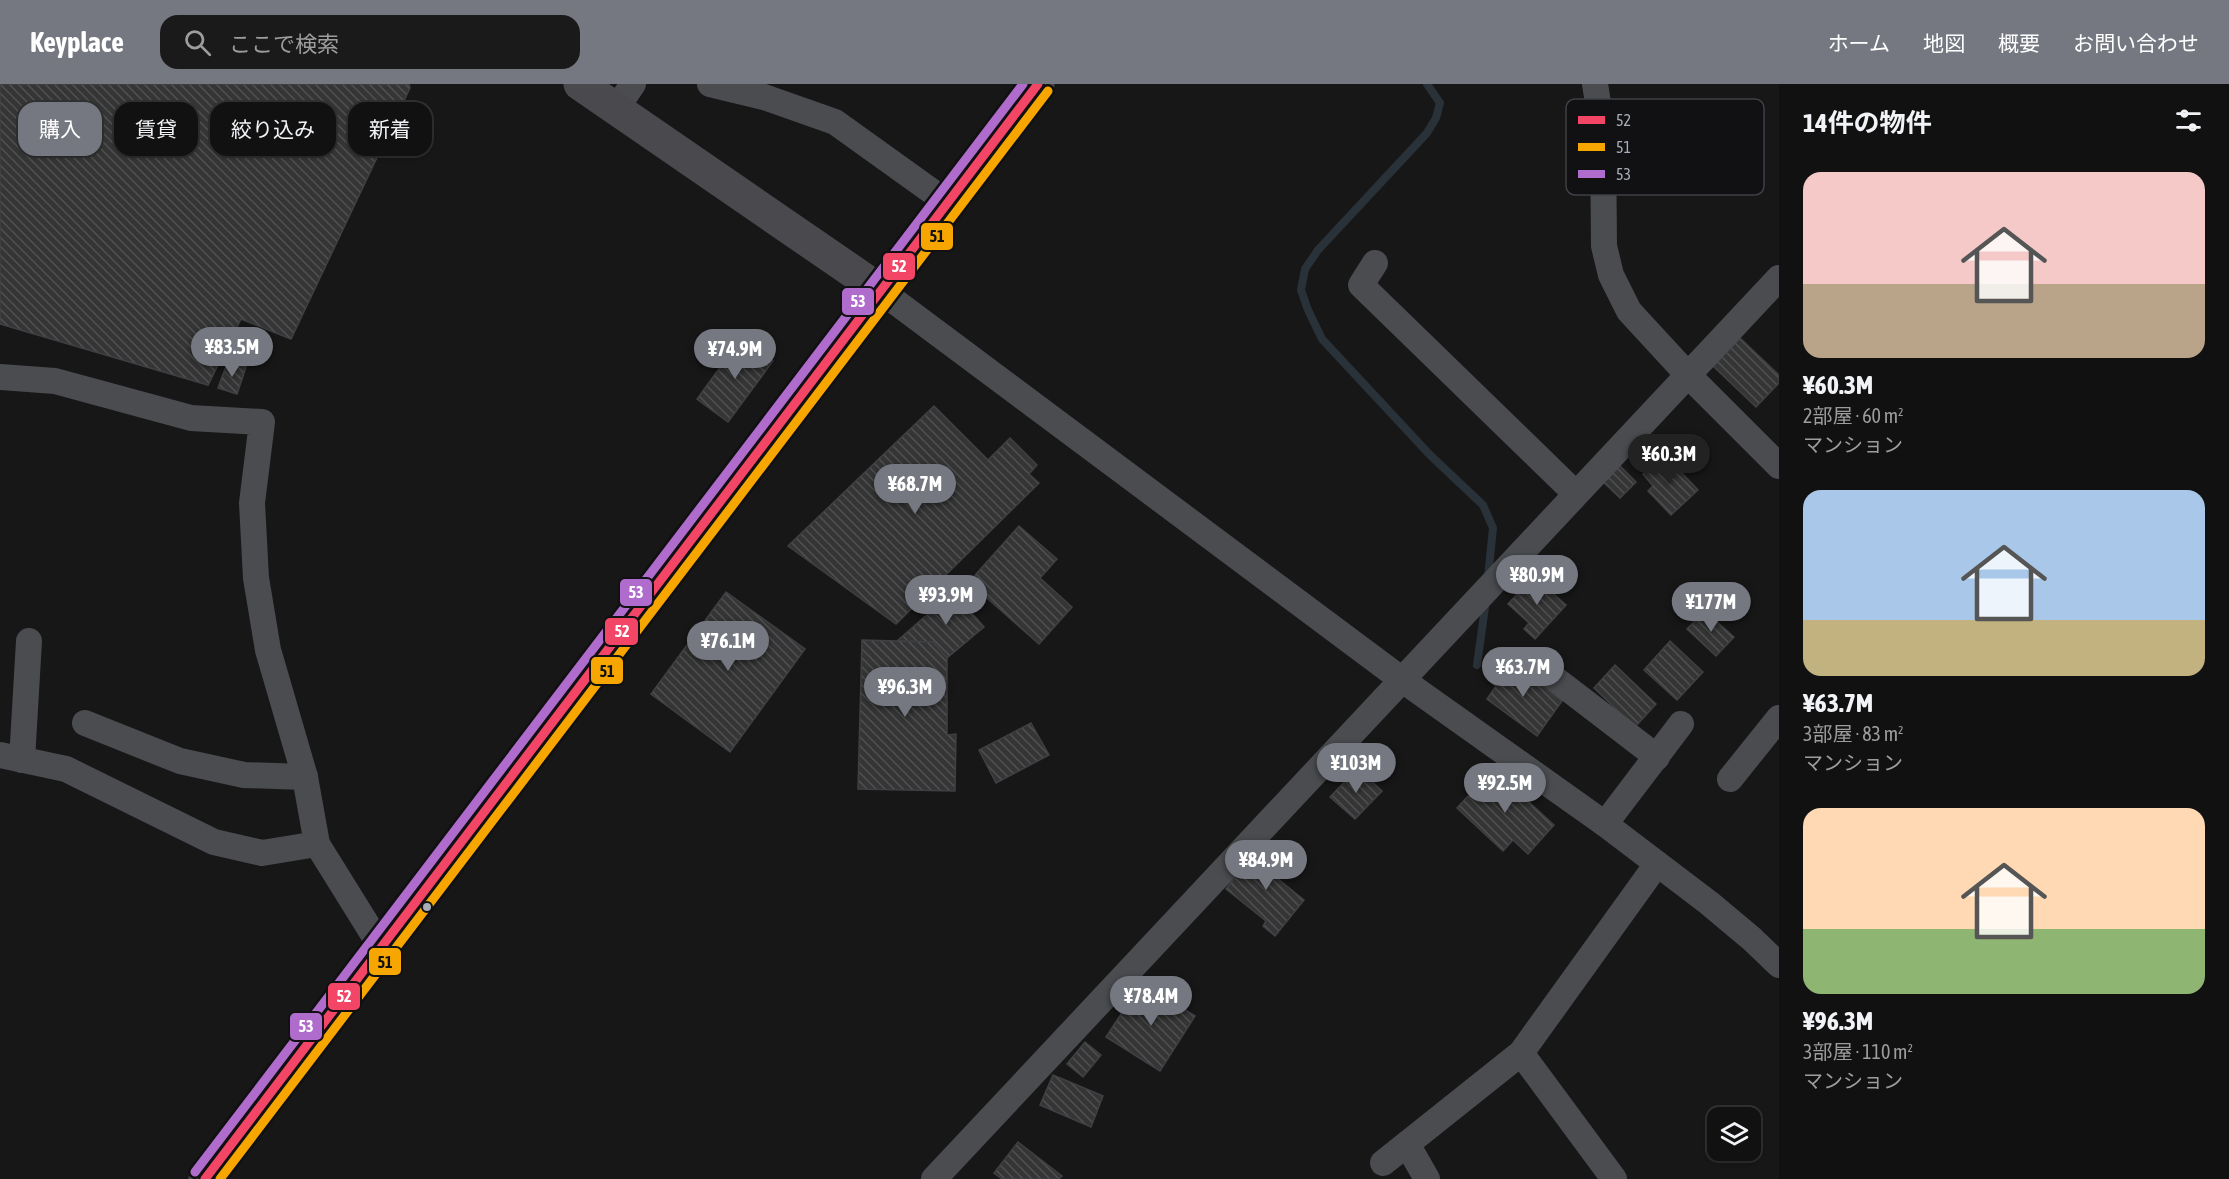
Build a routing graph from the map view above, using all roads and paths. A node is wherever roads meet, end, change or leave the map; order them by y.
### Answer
1 (579, 84) edge
2 (710, 84) edge
3 (1038, 84) edge
4 (1595, 84) edge
5 (781, 92) edge
6 (625, 97) edge
7 (1597, 99) edge
8 (1604, 195) edge
9 (948, 203) junction
10 (1375, 263) dead end
11 (1779, 278) edge
12 (881, 291) junction
13 (1688, 375) junction
14 (0, 377) edge
15 (1779, 466) edge
16 (1576, 494) junction
17 (29, 641) dead end
18 (1546, 672) dead end
19 (1401, 680) junction
20 (1779, 718) edge
21 (85, 723) dead end
22 (1681, 724) dead end
23 (1657, 756) junction
24 (11, 758) edge
25 (305, 777) junction
26 (1730, 779) dead end
27 (1605, 824) junction
28 (317, 844) junction
29 (1657, 864) junction
30 (381, 947) junction
31 (1779, 965) edge
32 (1521, 1053) junction
33 (1407, 1144) junction
34 (1383, 1163) dead end
35 (205, 1179) edge
36 (934, 1179) edge
37 (1427, 1179) edge
38 (1614, 1179) edge

1 - 6 main road
2 - 5 street
3 - 9 main road
4 - 7 street
5 - 9 street
6 - 12 main road
8 - 13 street
9 - 12 main road
10 - 16 street
11 - 13 street
12 - 19 street
12 - 30 main road
13 - 15 street
13 - 16 street
14 - 25 street
16 - 19 street
17 - 24 street
18 - 23 street
19 - 27 street
19 - 36 street
20 - 26 street
21 - 25 street
22 - 23 street
23 - 27 street
24 - 28 street
25 - 28 street
27 - 29 street
28 - 30 street
29 - 31 street
29 - 32 street
30 - 35 main road
32 - 33 street
32 - 38 street
33 - 34 street
33 - 37 street

